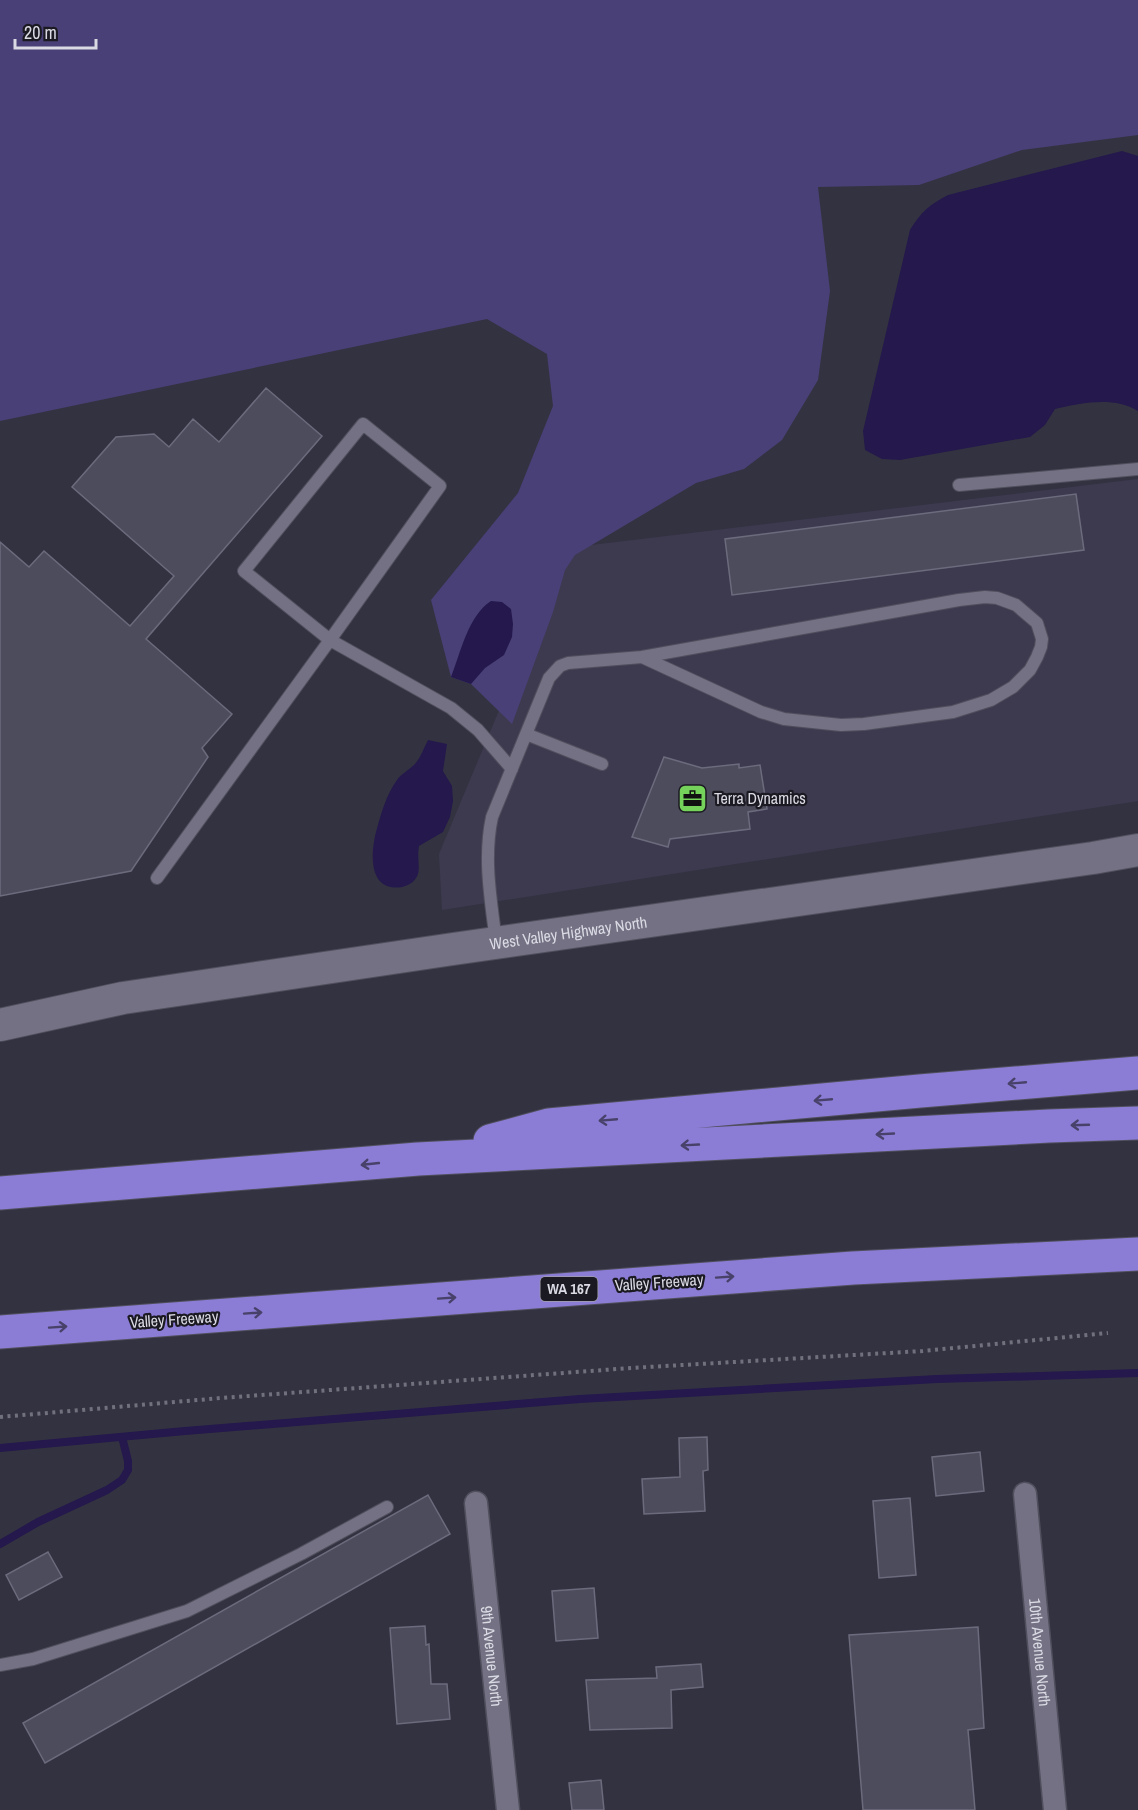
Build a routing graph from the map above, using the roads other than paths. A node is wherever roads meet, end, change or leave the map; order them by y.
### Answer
1 (1138, 469) edge
2 (960, 485) dead end
3 (330, 640) junction
4 (642, 657) junction
5 (526, 734) junction
6 (602, 764) dead end
7 (512, 769) junction
8 (1138, 850) edge
9 (157, 878) dead end
10 (496, 943) junction
11 (0, 1024) edge
12 (1138, 1073) edge
13 (1138, 1123) edge
14 (418, 1159) junction
15 (0, 1193) edge
16 (1138, 1254) edge
17 (0, 1332) edge
18 (1025, 1494) dead end
19 (476, 1503) dead end
20 (387, 1507) dead end
21 (0, 1665) edge
22 (508, 1810) edge
23 (1055, 1810) edge

1 - 2 lane
3 - 3 lane
3 - 7 lane
3 - 9 lane
4 - 4 lane
4 - 5 lane
5 - 6 lane
5 - 7 lane
7 - 10 lane
8 - 10 main road, West Valley Highway North
10 - 11 main road, West Valley Highway North
12 -> 14 highway
13 -> 14 highway
14 -> 15 highway
17 -> 16 highway, Valley Freeway / WA 167
18 - 23 street, 10th Avenue North
19 - 22 street, 9th Avenue North
20 - 21 lane

